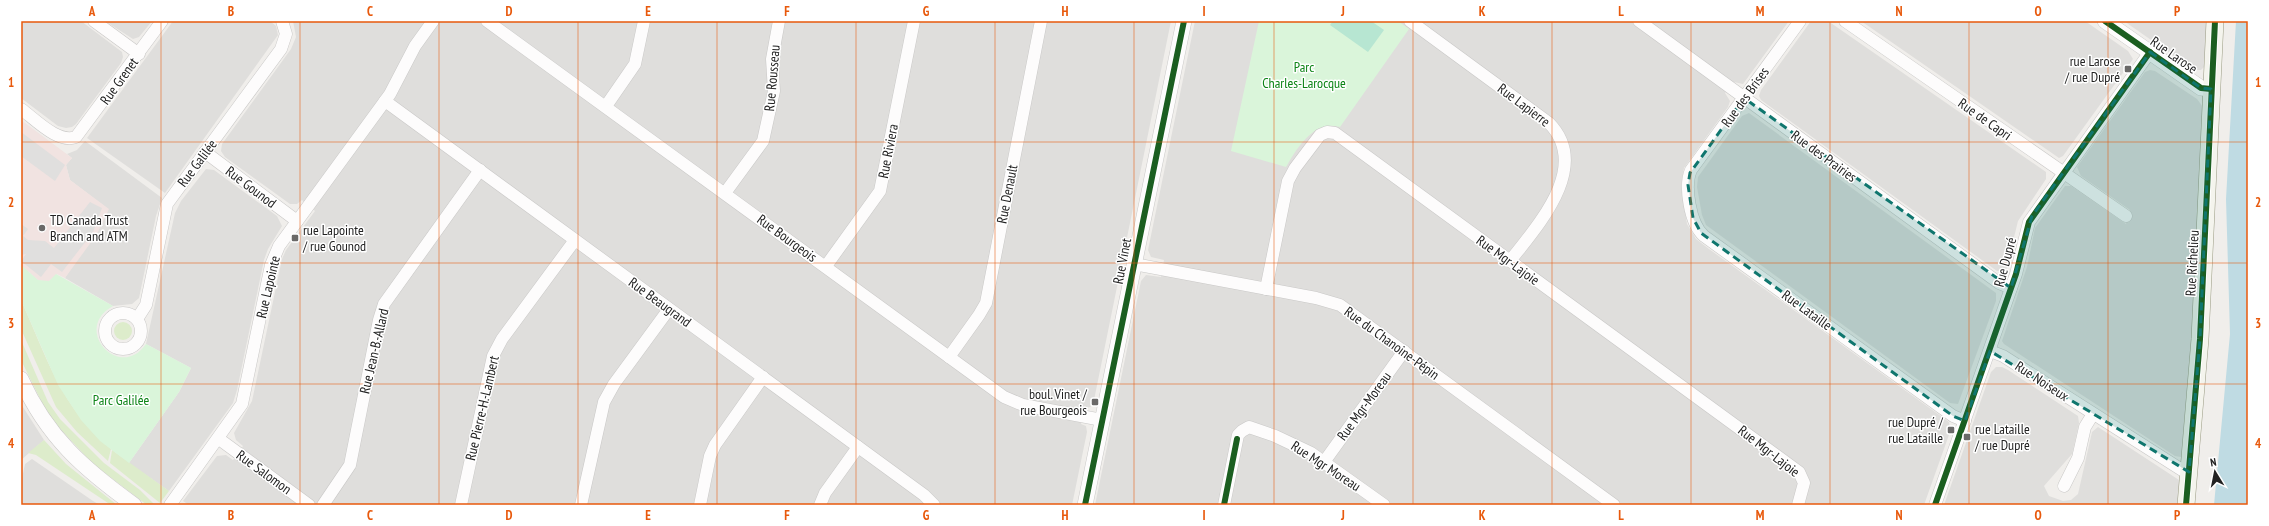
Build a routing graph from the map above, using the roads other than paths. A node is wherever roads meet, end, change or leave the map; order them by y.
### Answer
1 (94, 21) edge
2 (162, 21) edge
3 (282, 21) edge
4 (432, 21) edge
5 (488, 21) edge
6 (644, 21) edge
7 (779, 21) edge
8 (914, 21) edge
9 (1041, 21) edge
10 (1184, 21) edge
11 (1410, 21) edge
12 (1639, 21) edge
13 (1800, 21) edge
14 (1845, 21) edge
15 (2106, 21) edge
16 (2215, 21) edge
17 (2150, 52) junction
18 (139, 54) junction
19 (2212, 89) junction
20 (1744, 98) junction
21 (385, 101) junction
22 (606, 106) junction
23 (21, 109) edge
24 (205, 152) junction
25 (480, 170) junction
26 (1690, 173) joint
27 (2064, 173) junction
28 (725, 193) junction
29 (2126, 216) dead end
30 (297, 221) junction
31 (575, 240) junction
32 (1510, 261) junction
33 (1134, 264) junction
34 (826, 266) junction
35 (2011, 288) junction
36 (1266, 289) junction
37 (669, 309) junction
38 (137, 319) dead end
39 (1990, 351) junction
40 (1404, 352) junction
41 (949, 356) junction
42 (763, 377) junction
43 (21, 379) edge
44 (2093, 414) junction
45 (1102, 420) junction
46 (1965, 421) junction
47 (219, 439) junction
48 (858, 447) junction
49 (1324, 462) junction
50 (2189, 472) junction
51 (2064, 486) dead end
52 (134, 505) edge
53 (170, 505) edge
54 (309, 505) edge
55 (323, 505) edge
56 (461, 505) edge
57 (580, 505) edge
58 (700, 505) edge
59 (820, 505) edge
60 (934, 505) edge
61 (1085, 505) edge
62 (1224, 505) edge
63 (1384, 505) edge
64 (1614, 505) edge
65 (1798, 505) edge
66 (1935, 505) edge
67 (2186, 505) edge

1 - 18 street
2 - 18 street, Rue Grenet
3 - 24 street, Rue Galilée
4 - 21 street, Rue Lapointe
5 - 22 street, Rue Bourgeois
6 - 22 street
7 - 28 street, Rue Rousseau
8 - 34 street, Rue Riviera
9 - 41 street, Rue Denault
10 - 33 street, Rue Vinet
11 - 32 street, Rue Lapierre
12 - 20 street, Rue des Prairies
13 - 20 street, Rue des Brises
14 - 27 street, Rue de Capri
15 - 17 street, Rue Larose
16 - 19 main road, Rue Richelieu
17 - 19 street, Rue Larose
17 - 27 street, Rue Dupré
18 - 23 street, Rue Grenet
19 - 50 main road, Rue Richelieu
20 - 26 street, Rue des Brises
20 - 35 street, Rue des Prairies
21 - 25 street, Rue Beaugrand
21 - 30 street, Rue Lapointe
22 - 28 street, Rue Bourgeois
24 - 30 street, Rue Gounod
24 - 38 street, Rue Galilée
25 - 31 street, Rue Beaugrand
25 - 55 street, Rue Jean-B.-Allard
26 - 46 street, Rue Lataille
27 - 29 street, Rue de Capri
27 - 35 street, Rue Dupré
28 - 34 street, Rue Bourgeois
30 - 47 street, Rue Lapointe
31 - 37 street, Rue Beaugrand
31 - 56 street, Rue Pierre-H.-Lambert
32 - 36 street, Rue Mgr-Lajoie
32 - 65 street, Rue Mgr-Lajoie
33 - 36 street, Rue du Chanoine-Pépin
33 - 45 street, Rue Vinet
34 - 41 street, Rue Bourgeois
35 - 39 street, Rue Dupré
36 - 40 street, Rue du Chanoine-Pépin
37 - 42 street, Rue Beaugrand
37 - 57 street
39 - 44 street, Rue Noiseux
39 - 46 street, Rue Dupré
40 - 49 street, Rue Mgr-Moreau
40 - 64 street, Rue du Chanoine-Pépin
41 - 45 street, Rue Bourgeois
42 - 48 street, Rue Beaugrand
42 - 58 street
43 - 52 street
44 - 50 street, Rue Noiseux
44 - 51 street
45 - 61 street, Rue Vinet
46 - 66 street, Rue Dupré
47 - 53 street, Rue Lapointe
47 - 54 street, Rue Salomon
48 - 59 street
48 - 60 street, Rue Beaugrand
49 - 62 street, Rue Mgr Moreau
49 - 63 street, Rue Mgr Moreau
50 - 67 main road, Rue Richelieu

